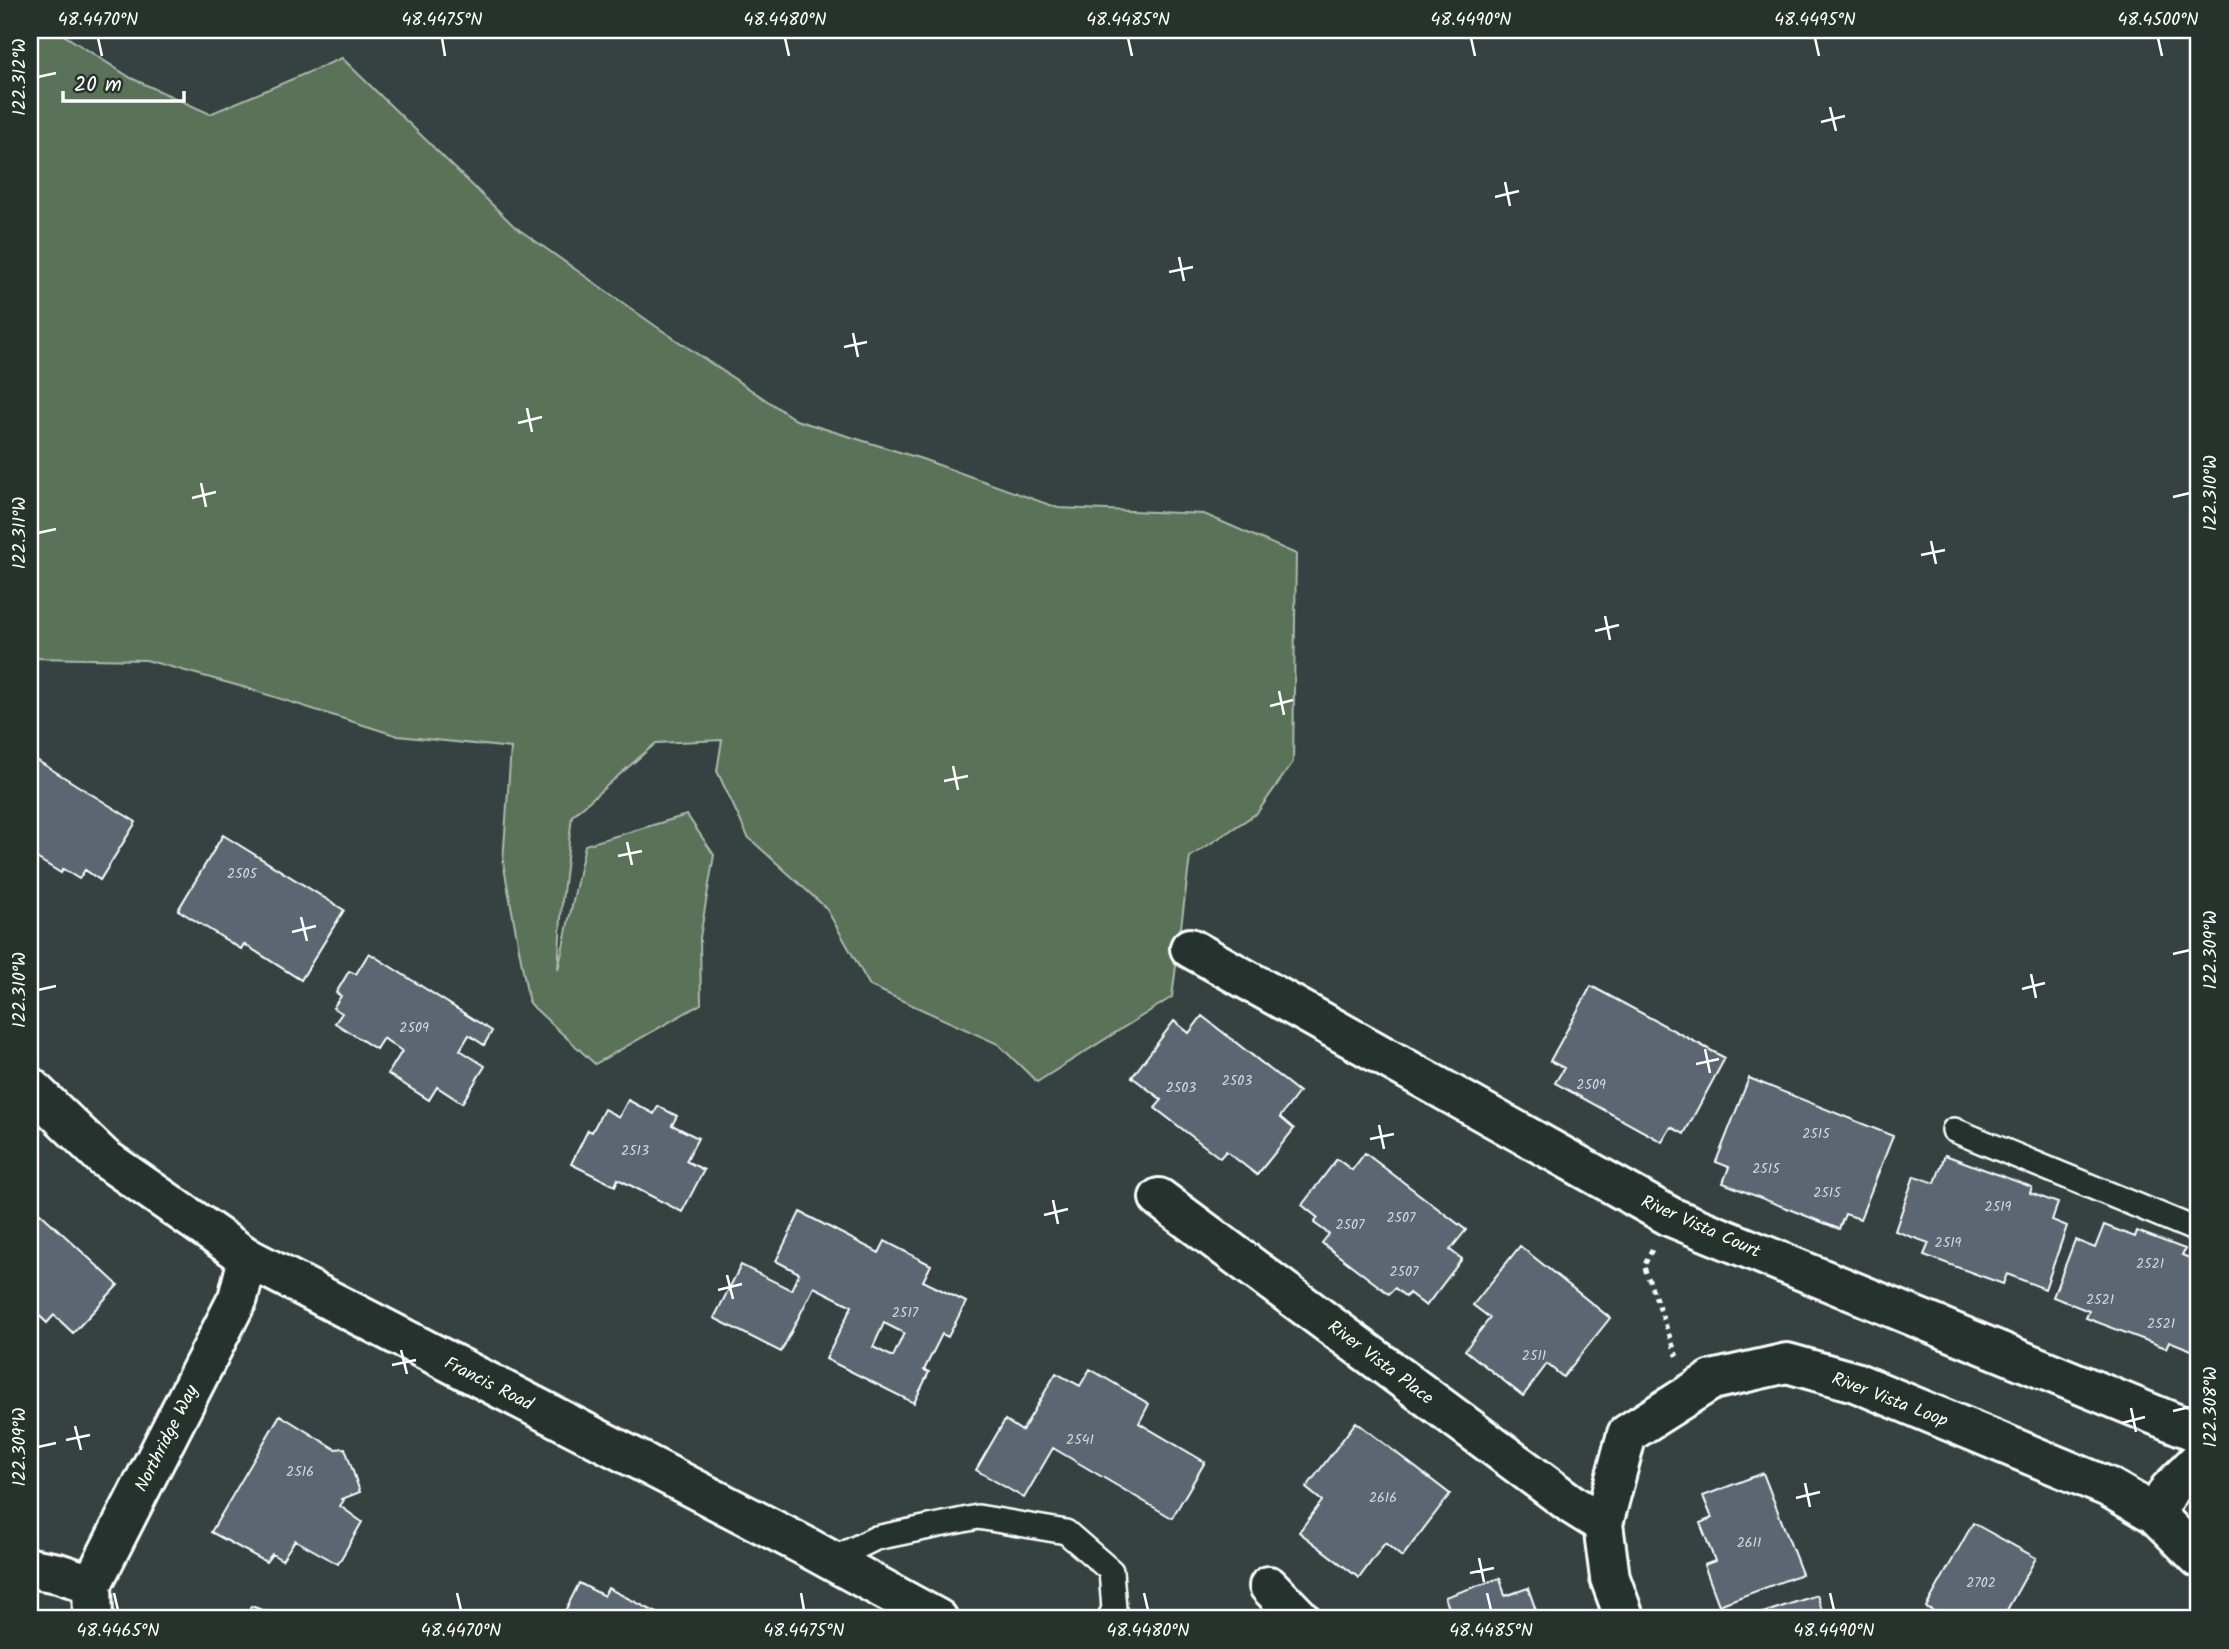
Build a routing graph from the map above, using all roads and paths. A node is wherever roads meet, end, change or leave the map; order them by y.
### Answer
1 (1190, 948) dead end
2 (30, 1087) edge
3 (1954, 1130) dead end
4 (1160, 1198) dead end
5 (1671, 1217) junction
6 (2199, 1231) edge
7 (248, 1258) junction
8 (1680, 1363) dead end
9 (2199, 1433) edge
10 (2199, 1460) edge
11 (2155, 1514) junction
12 (1603, 1524) junction
13 (2199, 1558) edge
14 (831, 1560) junction
15 (30, 1568) edge
16 (1269, 1586) dead end
17 (93, 1602) edge
18 (938, 1619) edge
19 (1109, 1619) edge
20 (1301, 1619) edge
21 (1625, 1619) edge

1 - 5 street, River Vista Court
2 - 7 street, Francis Road
3 - 6 lane
4 - 12 street, River Vista Place
5 - 8 path
5 - 9 street, River Vista Court
7 - 14 street, Francis Road
7 - 17 street, Northridge Way
10 - 11 street
11 - 12 street, River Vista Loop
11 - 13 street, River Vista Loop
12 - 21 street, River Vista Loop
14 - 18 street, Francis Road
14 - 19 lane
15 - 17 street
16 - 20 street

